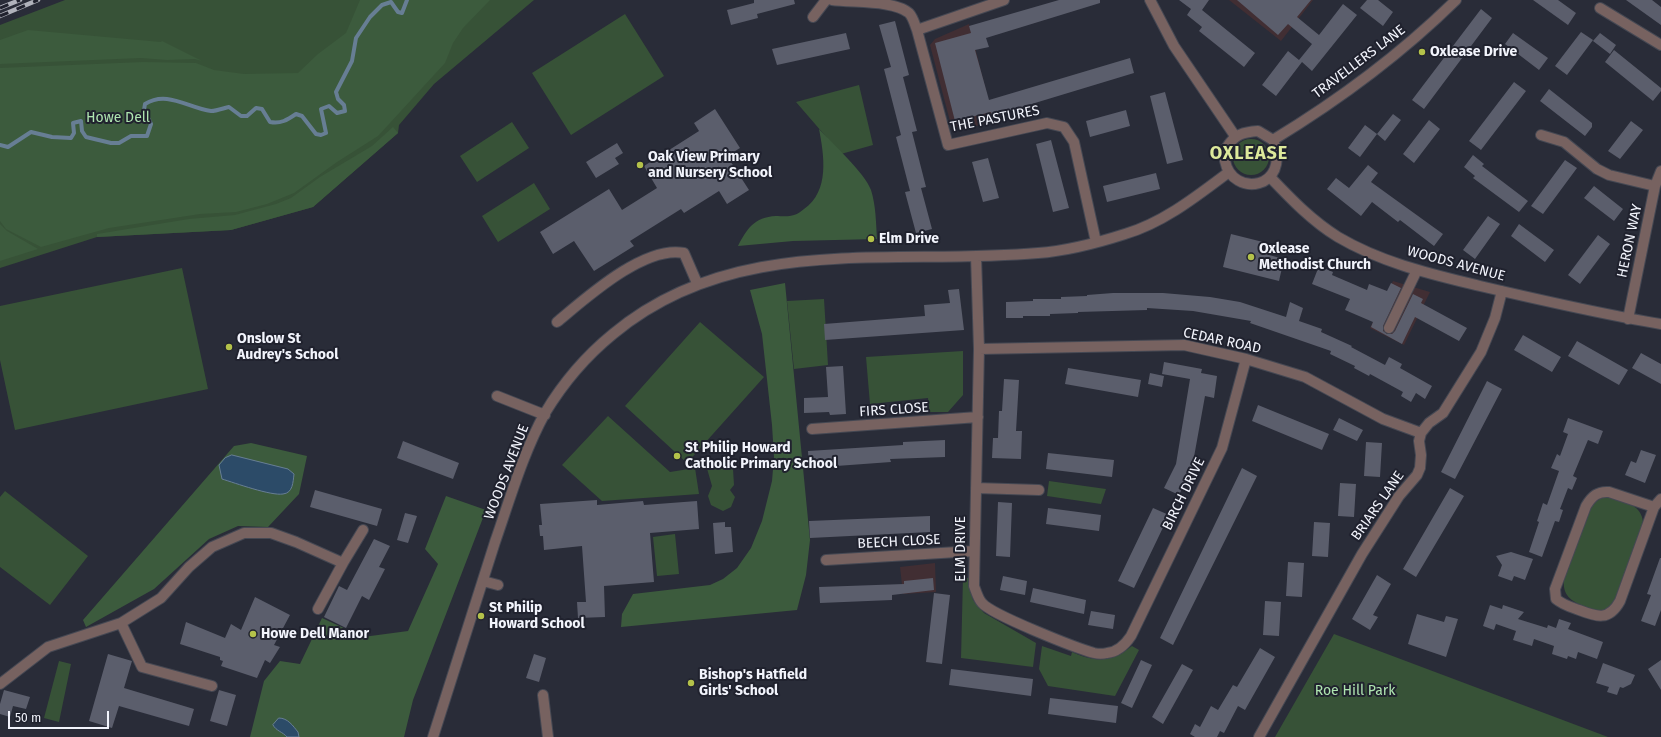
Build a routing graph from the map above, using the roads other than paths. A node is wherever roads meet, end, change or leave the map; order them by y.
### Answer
1 (826, 0) edge
2 (832, 0) edge
3 (1004, 0) edge
4 (1150, 0) edge
5 (1456, 0) edge
6 (1600, 8) dead end
7 (813, 18) dead end
8 (917, 30) junction
9 (1661, 45) edge
10 (1540, 135) dead end
11 (1235, 136) junction
12 (1273, 140) junction
13 (1661, 171) edge
14 (1228, 172) junction
15 (1270, 177) junction
16 (1655, 186) junction
17 (1096, 242) junction
18 (976, 256) junction
19 (1417, 270) junction
20 (697, 283) junction
21 (1502, 291) junction
22 (1628, 318) junction
23 (557, 322) dead end
24 (1661, 324) edge
25 (1389, 328) dead end
26 (979, 349) junction
27 (1246, 359) junction
28 (497, 396) dead end
29 (545, 414) junction
30 (978, 417) junction
31 (812, 430) dead end
32 (1421, 433) junction
33 (976, 488) junction
34 (1039, 490) dead end
35 (1661, 499) edge
36 (1654, 508) junction
37 (363, 530) dead end
38 (974, 551) junction
39 (826, 560) dead end
40 (343, 563) junction
41 (483, 581) junction
42 (498, 585) dead end
43 (318, 609) dead end
44 (121, 623) junction
45 (1131, 636) joint
46 (0, 684) edge
47 (212, 686) dead end
48 (544, 695) dead end
49 (433, 737) edge
50 (548, 737) edge
51 (1258, 737) edge

1 - 7 street
2 - 8 street
3 - 8 street
4 - 11 street
5 - 12 street, TRAVELLERS LANE
6 - 9 street
8 - 17 street, THE PASTURES
10 - 16 street
11 - 12 street
11 - 14 street
12 - 15 street
13 - 16 street, HERON WAY
14 - 15 street
14 - 17 street, WOODS AVENUE
15 - 19 street, WOODS AVENUE
16 - 22 street, HERON WAY
17 - 18 street, WOODS AVENUE
18 - 20 street, WOODS AVENUE
18 - 26 street, ELM DRIVE
19 - 21 street, WOODS AVENUE
19 - 25 street
20 - 23 street
20 - 29 street, WOODS AVENUE
21 - 22 street, WOODS AVENUE
21 - 32 street
22 - 24 street, WOODS AVENUE
26 - 27 street, CEDAR ROAD
26 - 30 street, ELM DRIVE
27 - 32 street, CEDAR ROAD
27 - 45 street, BIRCH DRIVE
28 - 29 street
29 - 41 street, WOODS AVENUE
30 - 31 street, FIRS CLOSE
30 - 33 street, ELM DRIVE
32 - 51 street, BRIARS LANE
33 - 34 street
33 - 38 street, ELM DRIVE
35 - 36 street
36 - 36 street
37 - 40 street
38 - 39 street, BEECH CLOSE
38 - 45 street, ELM DRIVE
40 - 43 street
40 - 44 street
41 - 42 street
41 - 49 street, WOODS AVENUE
44 - 46 street
44 - 47 street
48 - 50 street

